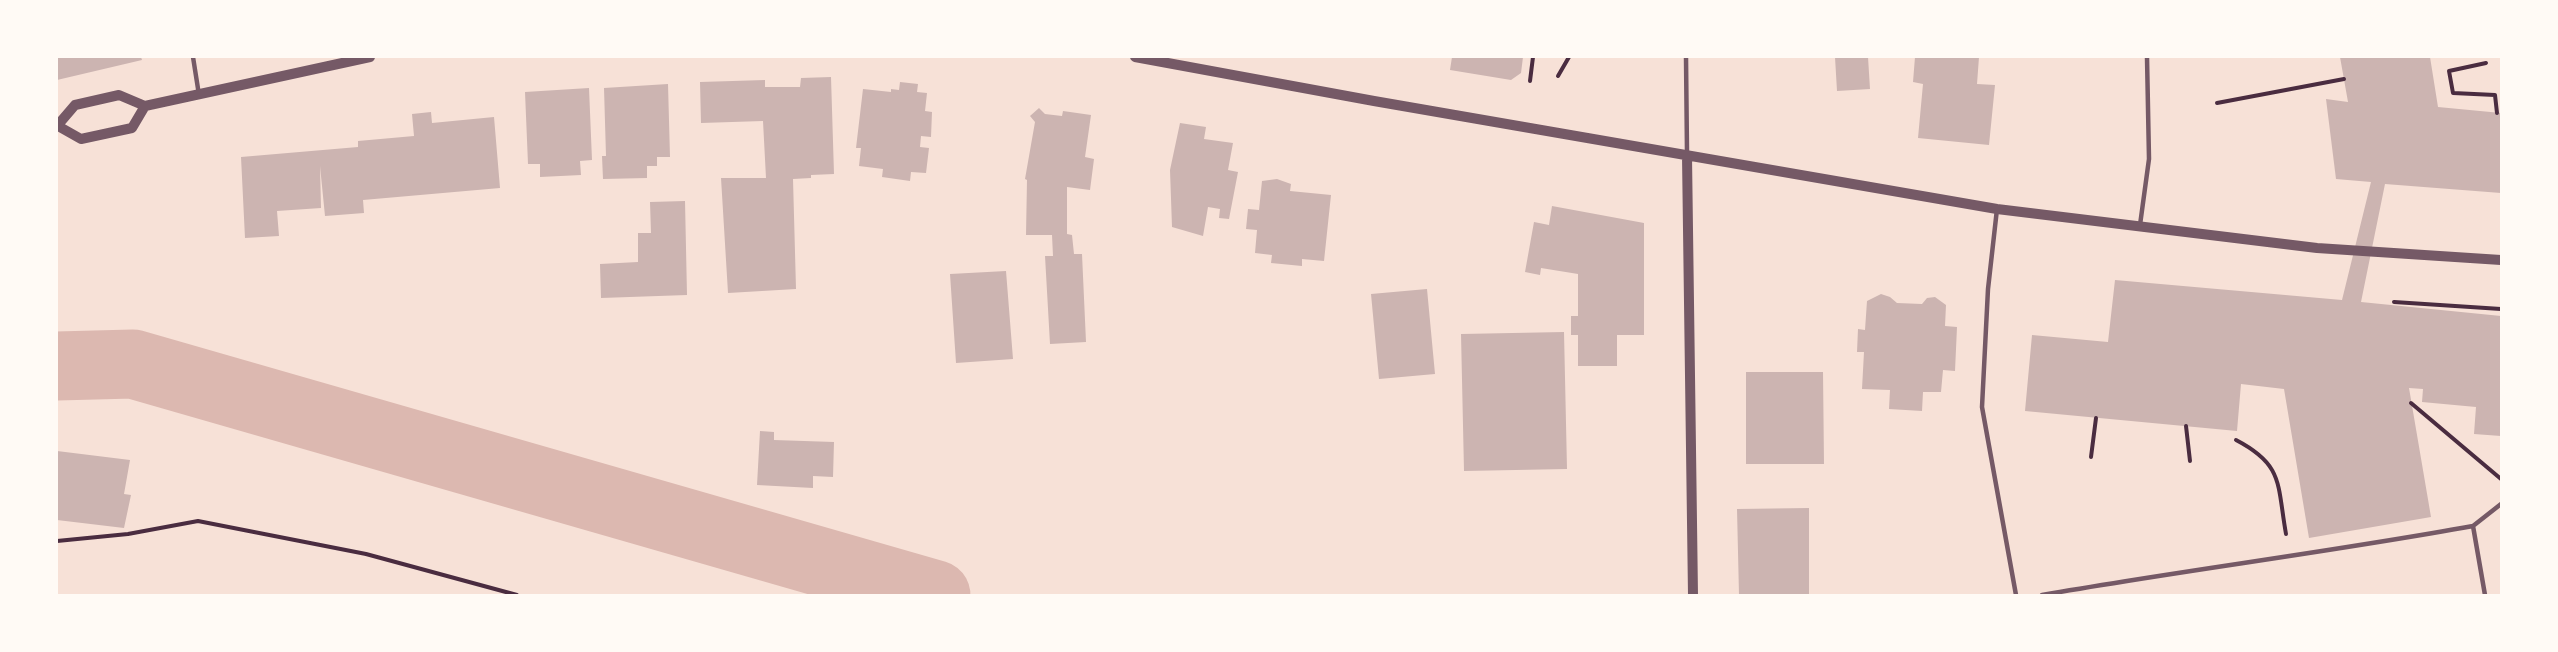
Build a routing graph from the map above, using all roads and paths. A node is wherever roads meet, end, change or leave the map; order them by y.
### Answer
1 (193, 57) edge
2 (370, 57) edge
3 (1135, 57) edge
4 (1533, 57) edge
5 (1569, 57) edge
6 (1686, 57) edge
7 (2147, 57) edge
8 (2486, 63) dead end
9 (1558, 76) dead end
10 (2344, 79) dead end
11 (1530, 81) dead end
12 (199, 95) junction
13 (2217, 103) dead end
14 (145, 106) junction
15 (2497, 113) dead end
16 (58, 126) edge
17 (1687, 156) junction
18 (1997, 209) junction
19 (2140, 228) junction
20 (2501, 260) edge
21 (2394, 302) dead end
22 (2501, 309) edge
23 (2411, 403) dead end
24 (2096, 418) dead end
25 (2186, 426) dead end
26 (2236, 440) dead end
27 (2091, 457) dead end
28 (2190, 461) dead end
29 (2501, 479) edge
30 (2501, 504) edge
31 (2473, 526) junction
32 (57, 541) edge
33 (2290, 555) junction
34 (517, 595) edge
35 (1693, 595) edge
36 (2016, 595) edge
37 (2042, 595) edge
38 (2485, 595) edge

1 - 12 lane
2 - 12 street
3 - 17 street
4 - 11 path
5 - 9 path
6 - 17 lane
7 - 19 lane
8 - 15 path
10 - 13 path
12 - 14 street
14 - 16 street
14 - 16 street
17 - 18 street
17 - 35 street
18 - 19 street
18 - 36 lane
19 - 20 street
21 - 22 path
23 - 29 path
24 - 27 path
25 - 28 path
26 - 33 path
30 - 31 lane
31 - 33 lane
31 - 38 lane
32 - 34 path
33 - 37 lane

